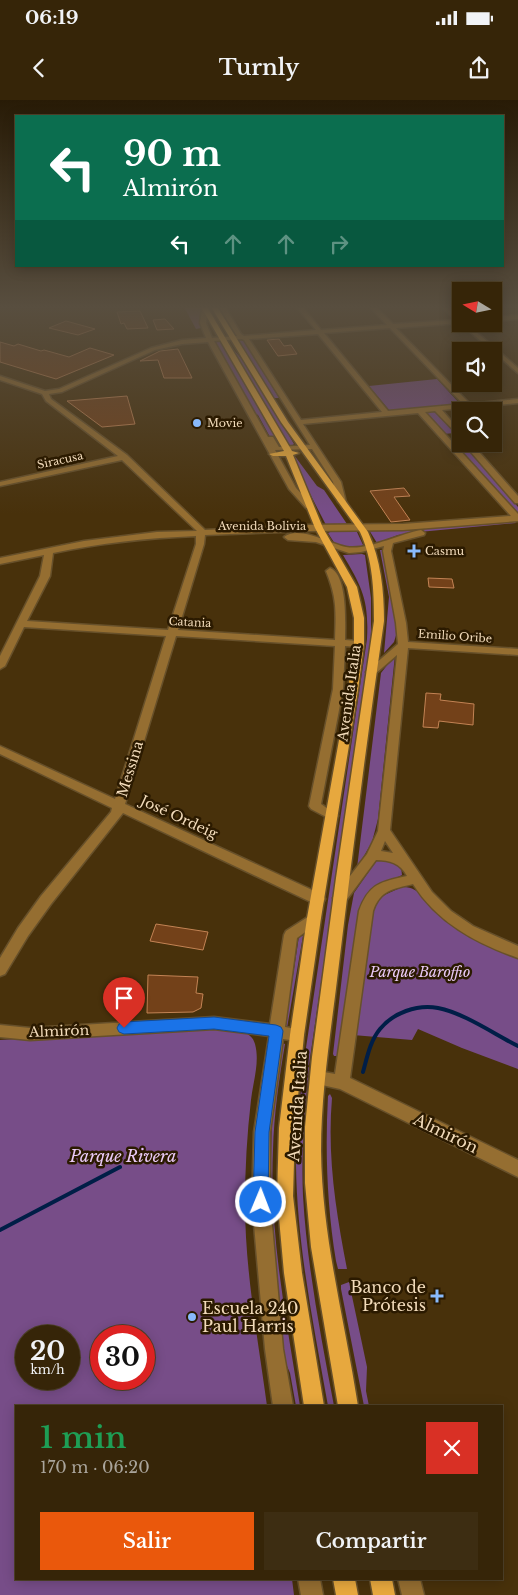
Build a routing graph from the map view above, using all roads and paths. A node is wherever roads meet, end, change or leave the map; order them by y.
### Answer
1 (5, 375) edge
2 (93, 375) edge
3 (229, 375) edge
4 (247, 375) edge
5 (256, 375) edge
6 (268, 375) edge
7 (355, 375) edge
8 (439, 375) edge
9 (0, 378) edge
10 (53, 391) junction
11 (45, 395) junction
12 (271, 399) junction
13 (518, 401) edge
14 (465, 402) edge
15 (502, 403) edge
16 (452, 408) edge
17 (289, 409) junction
18 (437, 409) junction
19 (420, 411) junction
20 (251, 413) junction
21 (387, 414) junction
22 (299, 422) junction
23 (452, 426) edge
24 (452, 437) edge
25 (444, 438) junction
26 (314, 447) junction
27 (302, 448) junction
28 (288, 451) junction
29 (475, 452) edge
30 (273, 454) junction
31 (124, 457) junction
32 (0, 484) edge
33 (330, 486) junction
34 (518, 501) edge
35 (342, 502) junction
36 (309, 506) junction
37 (189, 520) junction
38 (518, 520) edge
39 (362, 527) junction
40 (319, 528) junction
41 (177, 534) junction
42 (201, 535) junction
43 (151, 536) junction
44 (388, 541) junction
45 (326, 542) junction
46 (371, 548) junction
47 (49, 551) junction
48 (0, 561) edge
49 (330, 571) dead end
50 (21, 624) junction
51 (173, 634) junction
52 (340, 642) junction
53 (359, 644) junction
54 (402, 645) junction
55 (518, 652) edge
56 (0, 666) edge
57 (371, 672) junction
58 (0, 750) edge
59 (119, 806) junction
60 (332, 816) junction
61 (384, 831) junction
62 (372, 856) junction
63 (412, 872) junction
64 (318, 898) junction
65 (340, 898) junction
66 (314, 918) junction
67 (518, 952) edge
68 (0, 970) edge
69 (0, 1031) edge
70 (276, 1031) junction
71 (297, 1035) junction
72 (318, 1078) junction
73 (342, 1082) junction
74 (518, 1168) edge
75 (283, 1405) edge
76 (314, 1405) edge
77 (348, 1405) edge
78 (309, 1580) edge
79 (344, 1580) edge
80 (381, 1580) edge
81 (410, 1580) edge
82 (312, 1595) edge
83 (347, 1595) edge
84 (384, 1595) edge
85 (413, 1595) edge

1 - 10 street
2 - 10 street
3 - 20 street, Avenida Italia
4 - 28 main road, Avenida Italia
5 - 12 main road, Avenida Italia
6 - 17 street, Avenida Italia
7 - 21 street
8 - 14 street
9 - 11 street
10 - 11 street
11 - 31 street
12 - 17 main road
12 - 27 main road, Avenida Italia
13 - 15 street
16 - 18 street
17 - 22 street, Avenida Italia
18 - 19 street
18 - 23 street
19 - 21 street
19 - 25 street
20 - 28 street, Avenida Italia
20 - 30 street, Avenida Italia
21 - 22 street
22 - 26 street, Avenida Italia
24 - 25 street
25 - 38 street
26 - 27 street
26 - 35 street, Avenida Italia
27 - 28 street
27 - 33 main road, Avenida Italia
28 - 30 main road
28 - 33 main road
28 - 36 main road, Avenida Italia
29 - 34 street
30 - 36 street, Avenida Italia
31 - 32 street, Siracusa
31 - 37 street
33 - 35 main road, Avenida Italia
35 - 39 main road, Avenida Italia
36 - 40 main road, Avenida Italia
37 - 41 street
37 - 42 street
38 - 39 street, Avenida Bolivia
38 - 44 street, Avenida Bolivia
39 - 40 street, Avenida Bolivia
39 - 46 main road, Avenida Italia
40 - 42 street, Avenida Bolivia
40 - 45 main road, Avenida Italia
41 - 42 street, Avenida Bolivia
41 - 43 street, Avenida Bolivia
42 - 43 street, Avenida Bolivia
42 - 45 street, Avenida Bolivia
42 - 51 street, Messina
43 - 47 street, Avenida Bolivia
44 - 46 street, Avenida Bolivia
44 - 54 street
45 - 46 street, Avenida Bolivia
45 - 53 main road, Avenida Italia
46 - 57 main road, Avenida Italia
47 - 48 street, Avenida Bolivia
47 - 50 street
49 - 52 street, Avenida Italia
50 - 51 street, Catania
50 - 56 street
51 - 52 street, Catania
51 - 59 street, Messina
52 - 53 street, Catania
52 - 60 street, Avenida Italia
53 - 60 main road, Avenida Italia
54 - 55 street, Emilio Oribe
54 - 57 street, Emilio Oribe
54 - 61 street
57 - 65 main road, Avenida Italia
58 - 59 street, José Ordeig
59 - 64 street, José Ordeig
59 - 68 street, Messina
60 - 64 main road, Avenida Italia
61 - 62 street
61 - 63 street
62 - 63 street
62 - 65 street
63 - 67 street
63 - 73 street
64 - 66 main road, Avenida Italia
65 - 72 main road, Avenida Italia
66 - 70 street, Avenida Italia
66 - 71 main road, Avenida Italia
69 - 70 street, Almirón
70 - 71 street, Almirón
70 - 75 street, Avenida Italia
71 - 76 main road, Avenida Italia
72 - 73 street, Almirón
72 - 77 main road, Avenida Italia
73 - 74 street, Almirón
78 - 82 street
79 - 83 main road
80 - 84 main road
81 - 85 street

